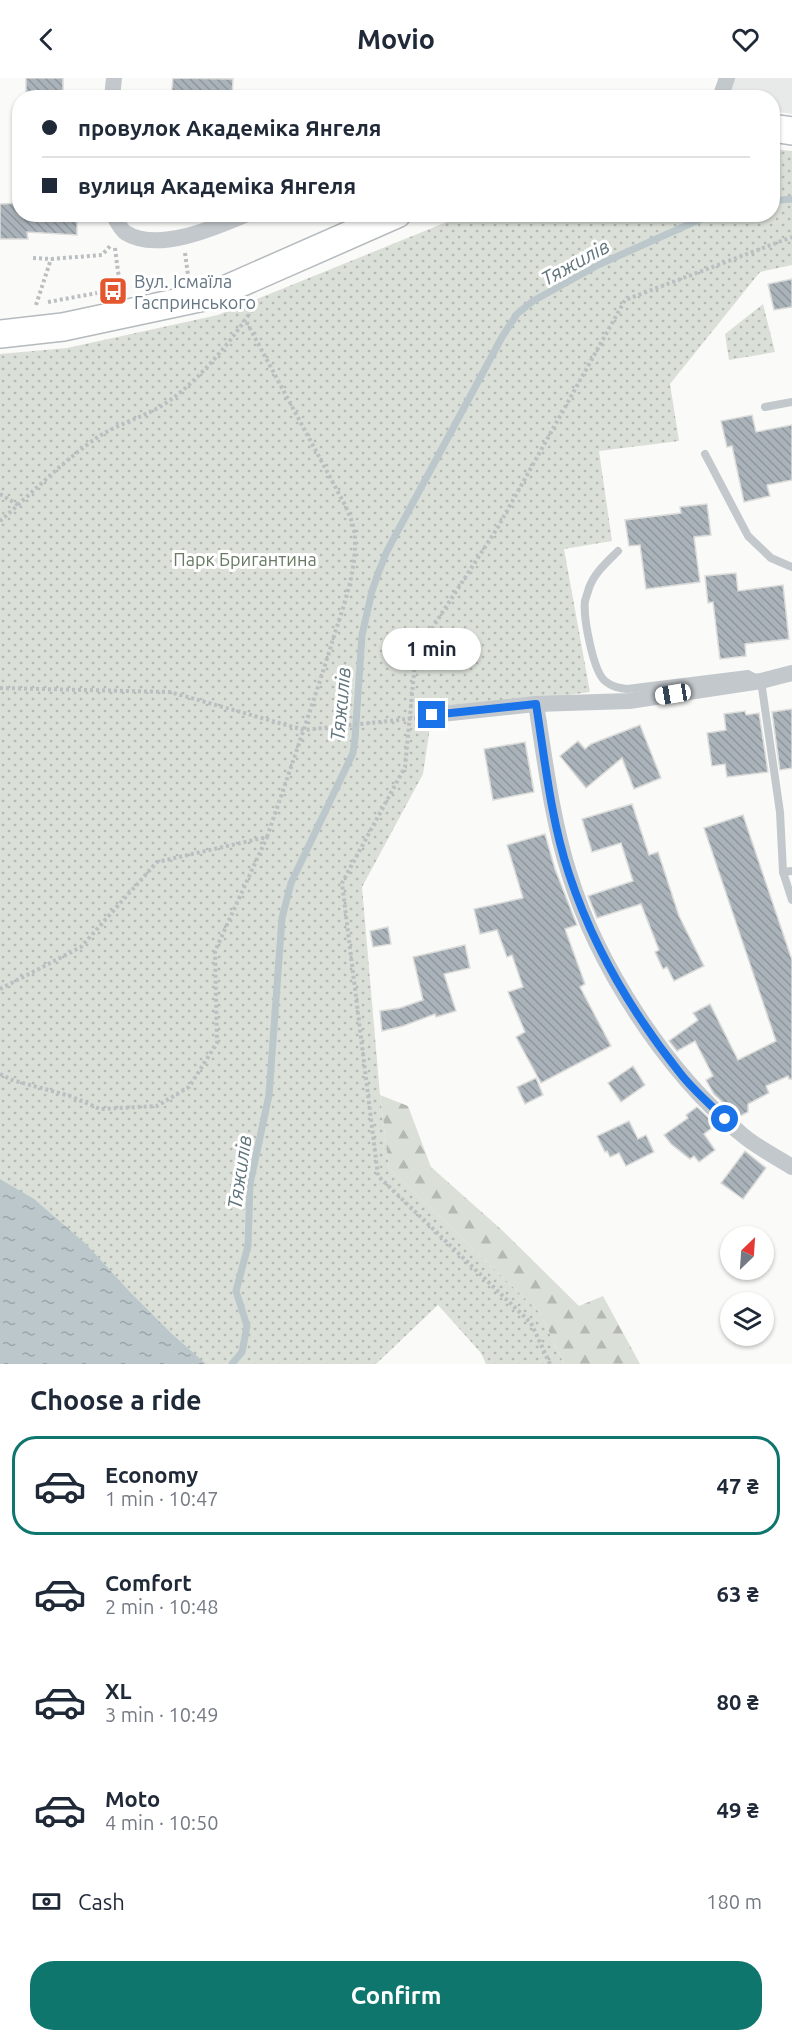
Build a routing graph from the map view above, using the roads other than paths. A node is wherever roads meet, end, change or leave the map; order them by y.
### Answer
1 (118, 222) edge
2 (228, 222) edge
3 (379, 222) edge
4 (0, 334) edge
5 (792, 402) edge
6 (765, 406) dead end
7 (705, 454) dead end
8 (618, 550) dead end
9 (792, 567) edge
10 (792, 673) edge
11 (761, 681) junction
12 (536, 704) junction
13 (432, 715) dead end
14 (787, 872) edge
15 (792, 900) edge
16 (792, 1167) edge

1 - 2 street
3 - 4 main road
5 - 6 lane
7 - 9 lane
8 - 11 lane
10 - 11 street
11 - 12 street
11 - 14 lane
12 - 13 street
12 - 16 street
14 - 15 lane

